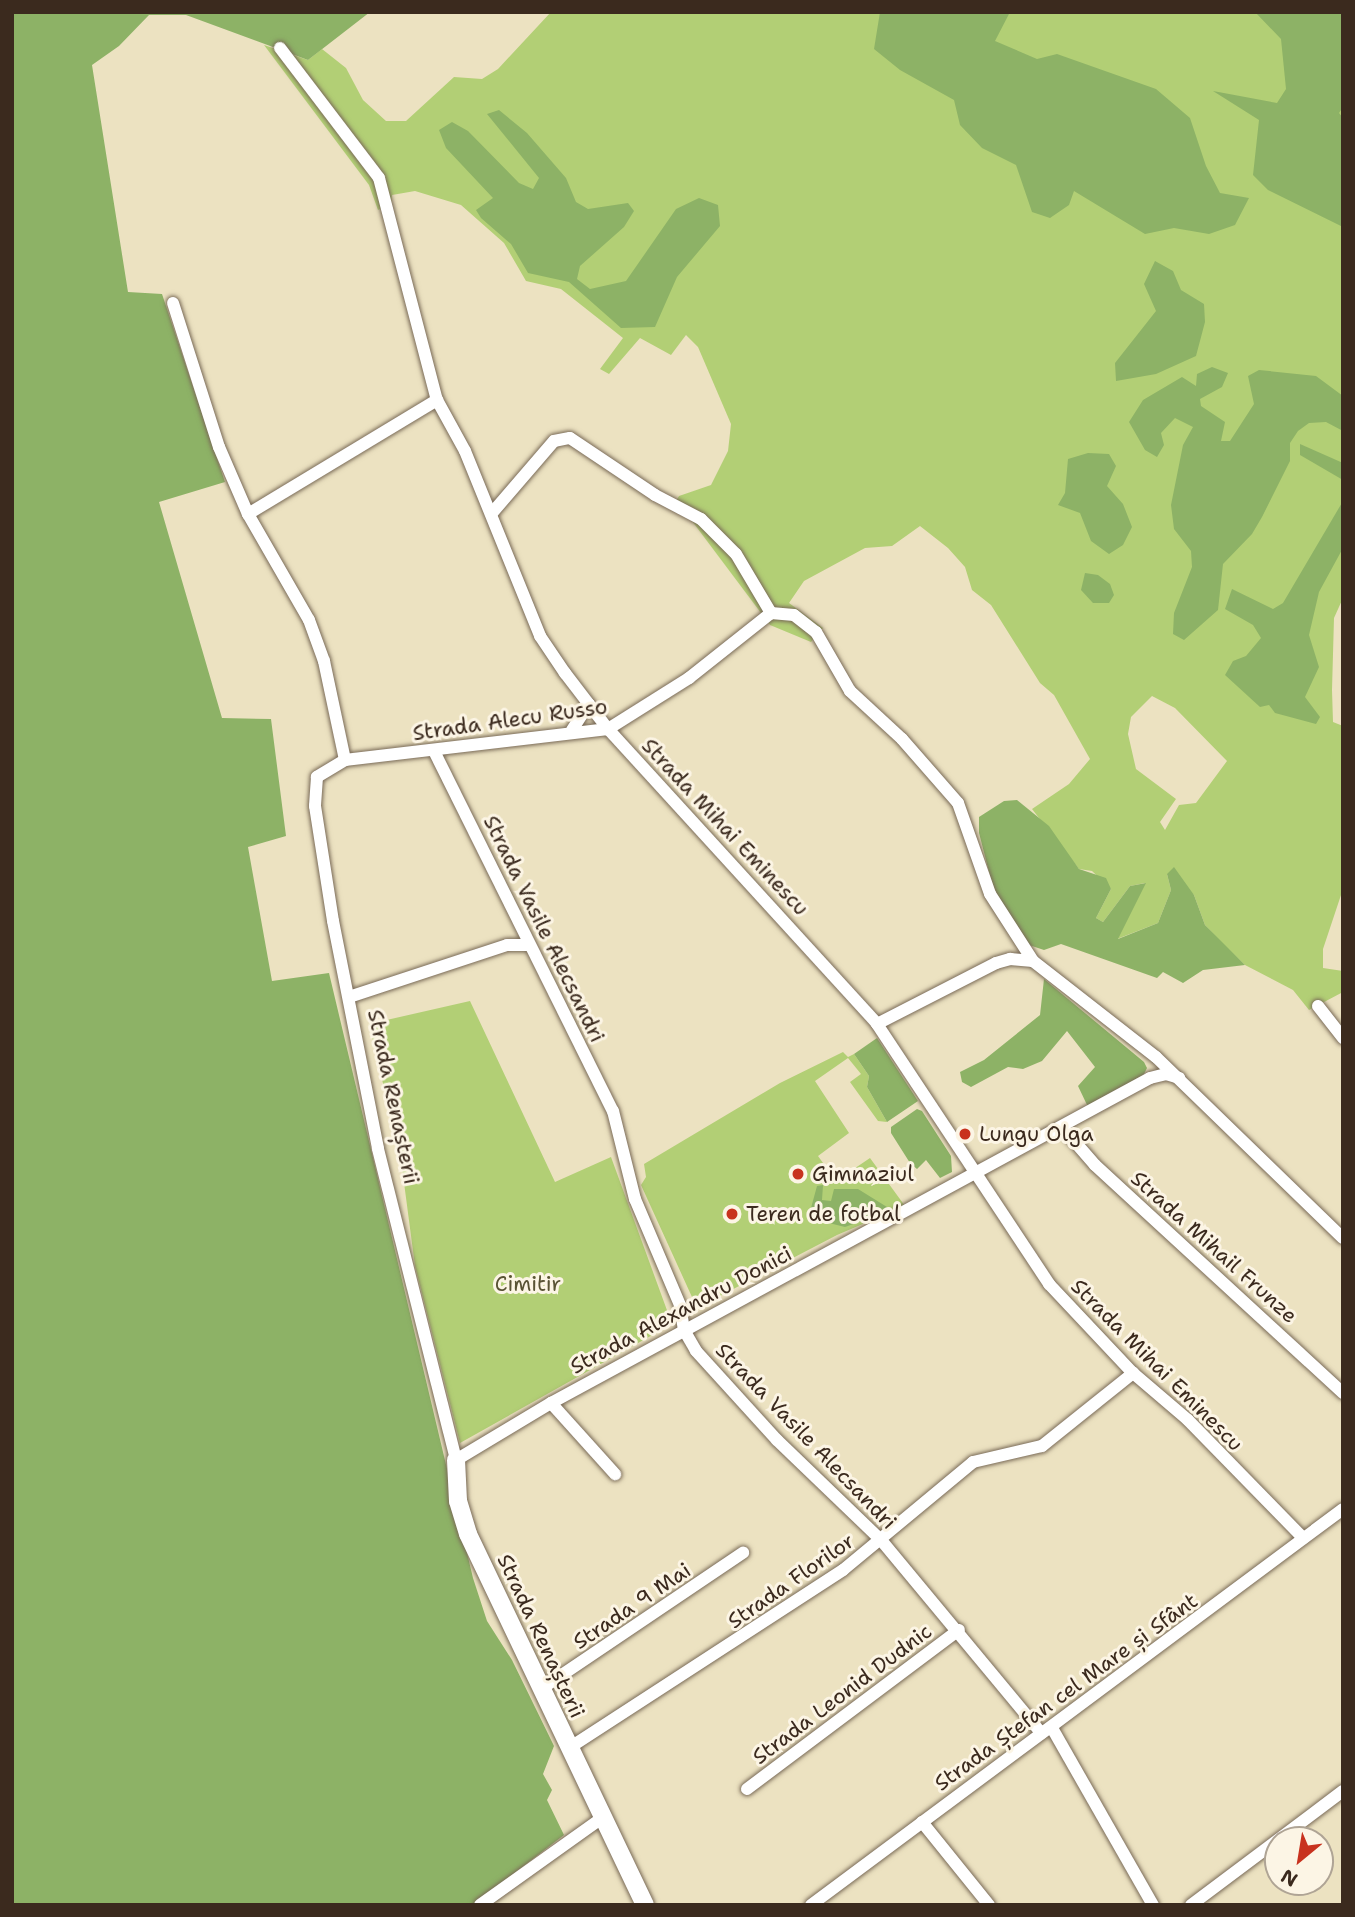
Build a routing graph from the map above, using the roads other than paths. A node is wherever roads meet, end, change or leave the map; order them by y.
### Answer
1 (280, 48) dead end
2 (173, 303) dead end
3 (437, 400) junction
4 (492, 513) junction
5 (248, 514) junction
6 (771, 613) junction
7 (589, 704) junction
8 (608, 729) junction
9 (572, 730) junction
10 (434, 751) junction
11 (345, 760) junction
12 (528, 945) junction
13 (1032, 961) junction
14 (349, 997) junction
15 (1318, 1006) dead end
16 (877, 1024) junction
17 (1343, 1038) edge
18 (1179, 1078) junction
19 (1062, 1127) junction
20 (978, 1173) junction
21 (1343, 1238) edge
22 (684, 1330) junction
23 (1133, 1373) junction
24 (1343, 1392) edge
25 (551, 1403) junction
26 (456, 1460) junction
27 (615, 1474) dead end
28 (1342, 1511) edge
29 (1303, 1538) junction
30 (881, 1540) junction
31 (743, 1553) dead end
32 (959, 1630) junction
33 (541, 1689) junction
34 (1046, 1730) junction
35 (569, 1748) junction
36 (747, 1789) dead end
37 (1343, 1791) edge
38 (602, 1818) junction
39 (922, 1822) junction
40 (480, 1905) edge
41 (645, 1905) edge
42 (811, 1905) edge
43 (989, 1905) edge
44 (1153, 1905) edge
45 (1191, 1905) edge

1 - 3 street, Strada Mihai Eminescu
2 - 5 street
3 - 4 street, Strada Mihai Eminescu
3 - 5 street
4 - 6 street
4 - 7 street, Strada Mihai Eminescu
5 - 11 street
6 - 8 street, Strada Alecu Russo
6 - 13 street
7 - 8 street, Strada Mihai Eminescu
7 - 9 street
8 - 9 street, Strada Alecu Russo
8 - 16 street, Strada Mihai Eminescu
9 - 10 street, Strada Alecu Russo
10 - 11 street, Strada Alecu Russo
10 - 12 street, Strada Vasile Alecsandri
11 - 14 street, Strada Renașterii
12 - 14 street
12 - 22 street, Strada Vasile Alecsandri
13 - 16 street
13 - 18 street
14 - 26 street, Strada Renașterii
15 - 17 street
16 - 20 street, Strada Mihai Eminescu
18 - 19 street, Strada Alexandru Donici
18 - 21 street
19 - 20 street, Strada Alexandru Donici
19 - 24 street, Strada Mihail Frunze
20 - 22 street, Strada Alexandru Donici
20 - 23 street, Strada Mihai Eminescu
22 - 25 street, Strada Alexandru Donici
22 - 30 street, Strada Vasile Alecsandri
23 - 29 street, Strada Mihai Eminescu
23 - 30 street, Strada Florilor
25 - 26 street, Strada Alexandru Donici
25 - 27 street
26 - 33 street, Strada Renașterii
28 - 29 street, Strada Ștefan cel Mare și Sfânt
29 - 34 street, Strada Ștefan cel Mare și Sfânt
30 - 32 street, Strada Vasile Alecsandri
30 - 35 street, Strada Florilor
31 - 33 street, Strada 9 Mai
32 - 34 street, Strada Vasile Alecsandri
32 - 36 street, Strada Leonid Dudnic
33 - 35 street, Strada Renașterii
34 - 39 street, Strada Ștefan cel Mare și Sfânt
34 - 44 street, Strada Vasile Alecsandri
35 - 38 street, Strada Renașterii
37 - 45 street
38 - 40 street
38 - 41 street, Strada Renașterii
39 - 42 street, Strada Ștefan cel Mare și Sfânt
39 - 43 street

